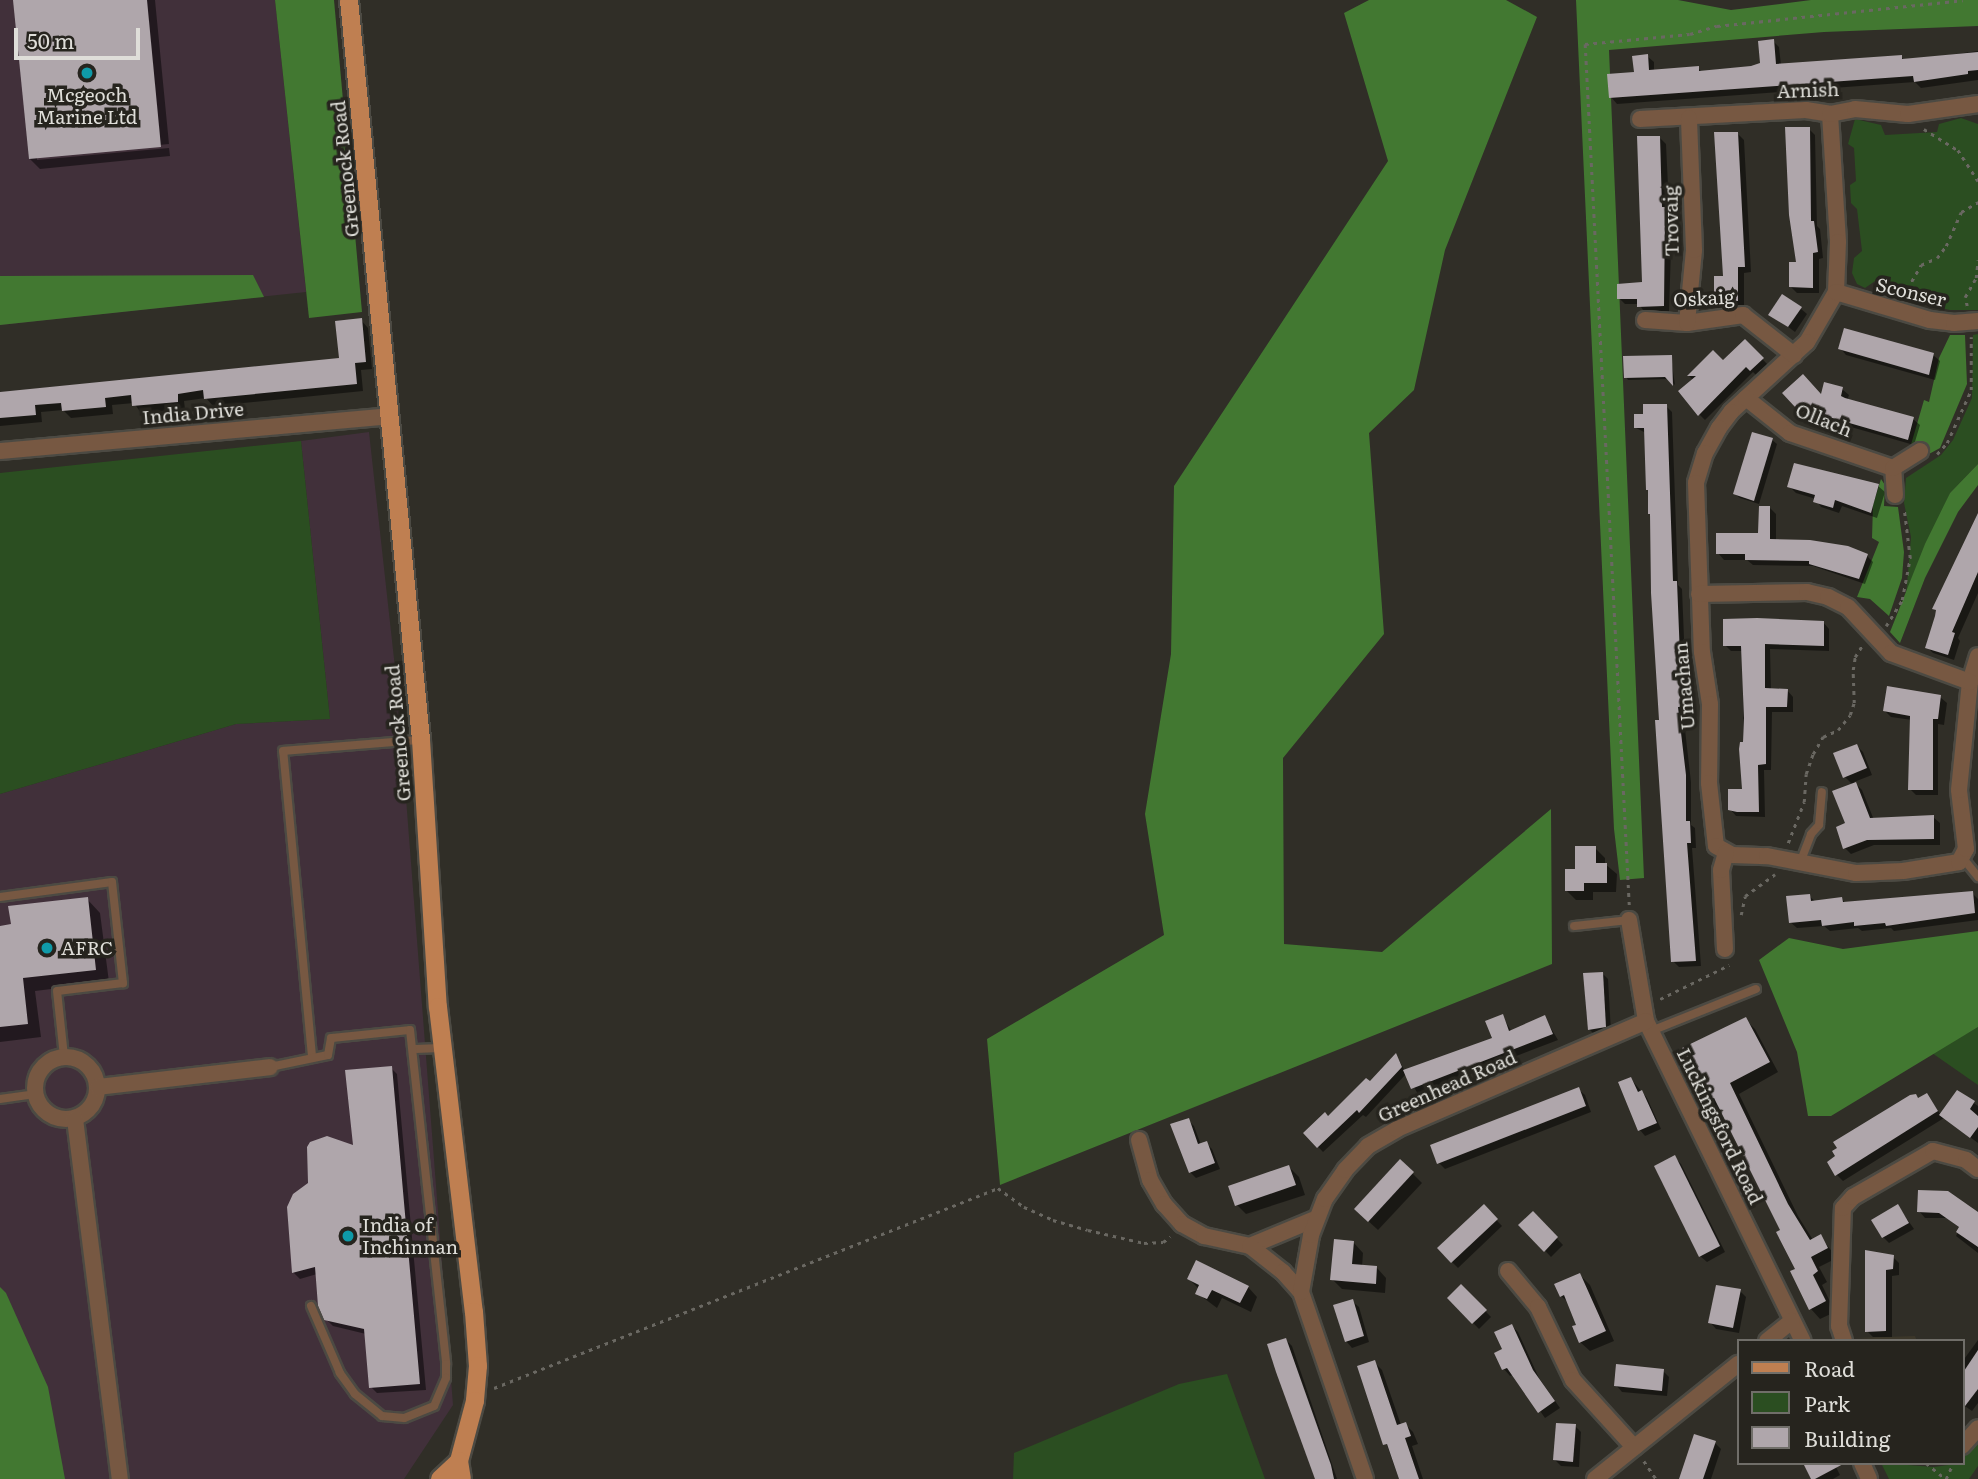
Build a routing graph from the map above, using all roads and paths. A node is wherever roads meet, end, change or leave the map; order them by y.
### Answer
1 (349, 0) edge
2 (1963, 0) edge
3 (1978, 104) edge
4 (1920, 113) junction
5 (1830, 114) junction
6 (1689, 118) junction
7 (1640, 120) dead end
8 (1978, 181) edge
9 (1978, 202) edge
10 (1978, 260) edge
11 (1836, 292) junction
12 (1892, 310) junction
13 (1645, 320) dead end
14 (1974, 321) edge
15 (1687, 323) junction
16 (1794, 355) junction
17 (1746, 398) junction
18 (390, 416) junction
19 (0, 451) edge
20 (1920, 451) joint
21 (1893, 468) junction
22 (1895, 495) joint
23 (1699, 594) junction
24 (1874, 635) junction
25 (1978, 656) edge
26 (1970, 682) junction
27 (421, 740) junction
28 (1822, 792) dead end
29 (1726, 853) junction
30 (1962, 857) junction
31 (1780, 858) junction
32 (1800, 863) junction
33 (1978, 877) edge
34 (0, 897) edge
35 (1629, 920) junction
36 (1574, 926) dead end
37 (1725, 949) dead end
38 (1756, 989) dead end
39 (1648, 1026) junction
40 (443, 1048) junction
41 (413, 1049) junction
42 (312, 1056) junction
43 (64, 1057) junction
44 (270, 1067) joint
45 (98, 1087) junction
46 (35, 1094) junction
47 (0, 1099) edge
48 (75, 1119) junction
49 (1139, 1140) dead end
50 (1978, 1169) edge
51 (1315, 1219) junction
52 (1182, 1224) junction
53 (1251, 1246) junction
54 (1508, 1271) dead end
55 (1301, 1292) junction
56 (311, 1306) dead end
57 (1792, 1321) junction
58 (1770, 1339) edge
59 (1802, 1339) edge
60 (1843, 1339) edge
61 (1736, 1366) edge
62 (491, 1389) dead end
63 (1978, 1428) edge
64 (1964, 1444) edge
65 (1634, 1447) junction
66 (1928, 1465) edge
67 (461, 1470) edge
68 (120, 1479) edge
69 (440, 1479) edge
70 (1365, 1479) edge
71 (1595, 1479) edge
72 (1656, 1479) edge
73 (1946, 1479) edge

1 - 18 main road, Greenock Road
2 - 35 path
3 - 4 street, Arnish
4 - 5 street, Arnish
4 - 8 path
5 - 6 street, Arnish
5 - 11 street, Umachan
6 - 7 street, Arnish
6 - 15 street, Trovaig
9 - 12 path
10 - 14 path
11 - 12 street, Sconser
11 - 16 street, Umachan
12 - 14 street, Sconser
13 - 15 street, Oskaig
14 - 20 path
15 - 16 street, Oskaig
16 - 17 street, Umachan
17 - 21 street, Ollach
17 - 23 street, Umachan
18 - 19 street, India Drive
18 - 27 main road, Greenock Road
20 - 21 street
21 - 22 street
22 - 24 path
23 - 24 street
23 - 29 street, Umachan
24 - 26 street
24 - 31 path
25 - 26 street
26 - 30 street
27 - 40 main road, Greenock Road
27 - 42 lane
28 - 32 lane
29 - 31 street
29 - 37 street
30 - 32 street
30 - 33 lane
31 - 32 street
34 - 43 lane
35 - 36 lane
35 - 39 street, Luckingsford Road
38 - 39 lane
39 - 51 street, Greenhead Road
39 - 57 street, Luckingsford Road
40 - 41 lane
40 - 67 main road, Greenock Road
41 - 42 lane
41 - 56 lane
42 - 44 lane
43 - 45 street
43 - 46 street
44 - 45 street
45 - 48 street
46 - 47 lane
46 - 48 street
48 - 68 street
49 - 52 street
50 - 60 street
51 - 53 street
51 - 55 street, Greenhead Road
52 - 53 street
52 - 62 path
53 - 55 street
54 - 65 street
55 - 70 street, Greenhead Road
57 - 58 street
57 - 59 street, Luckingsford Road
61 - 65 street
63 - 64 street
65 - 71 street
65 - 72 path
66 - 73 path
67 - 69 main road, Greenock Road

